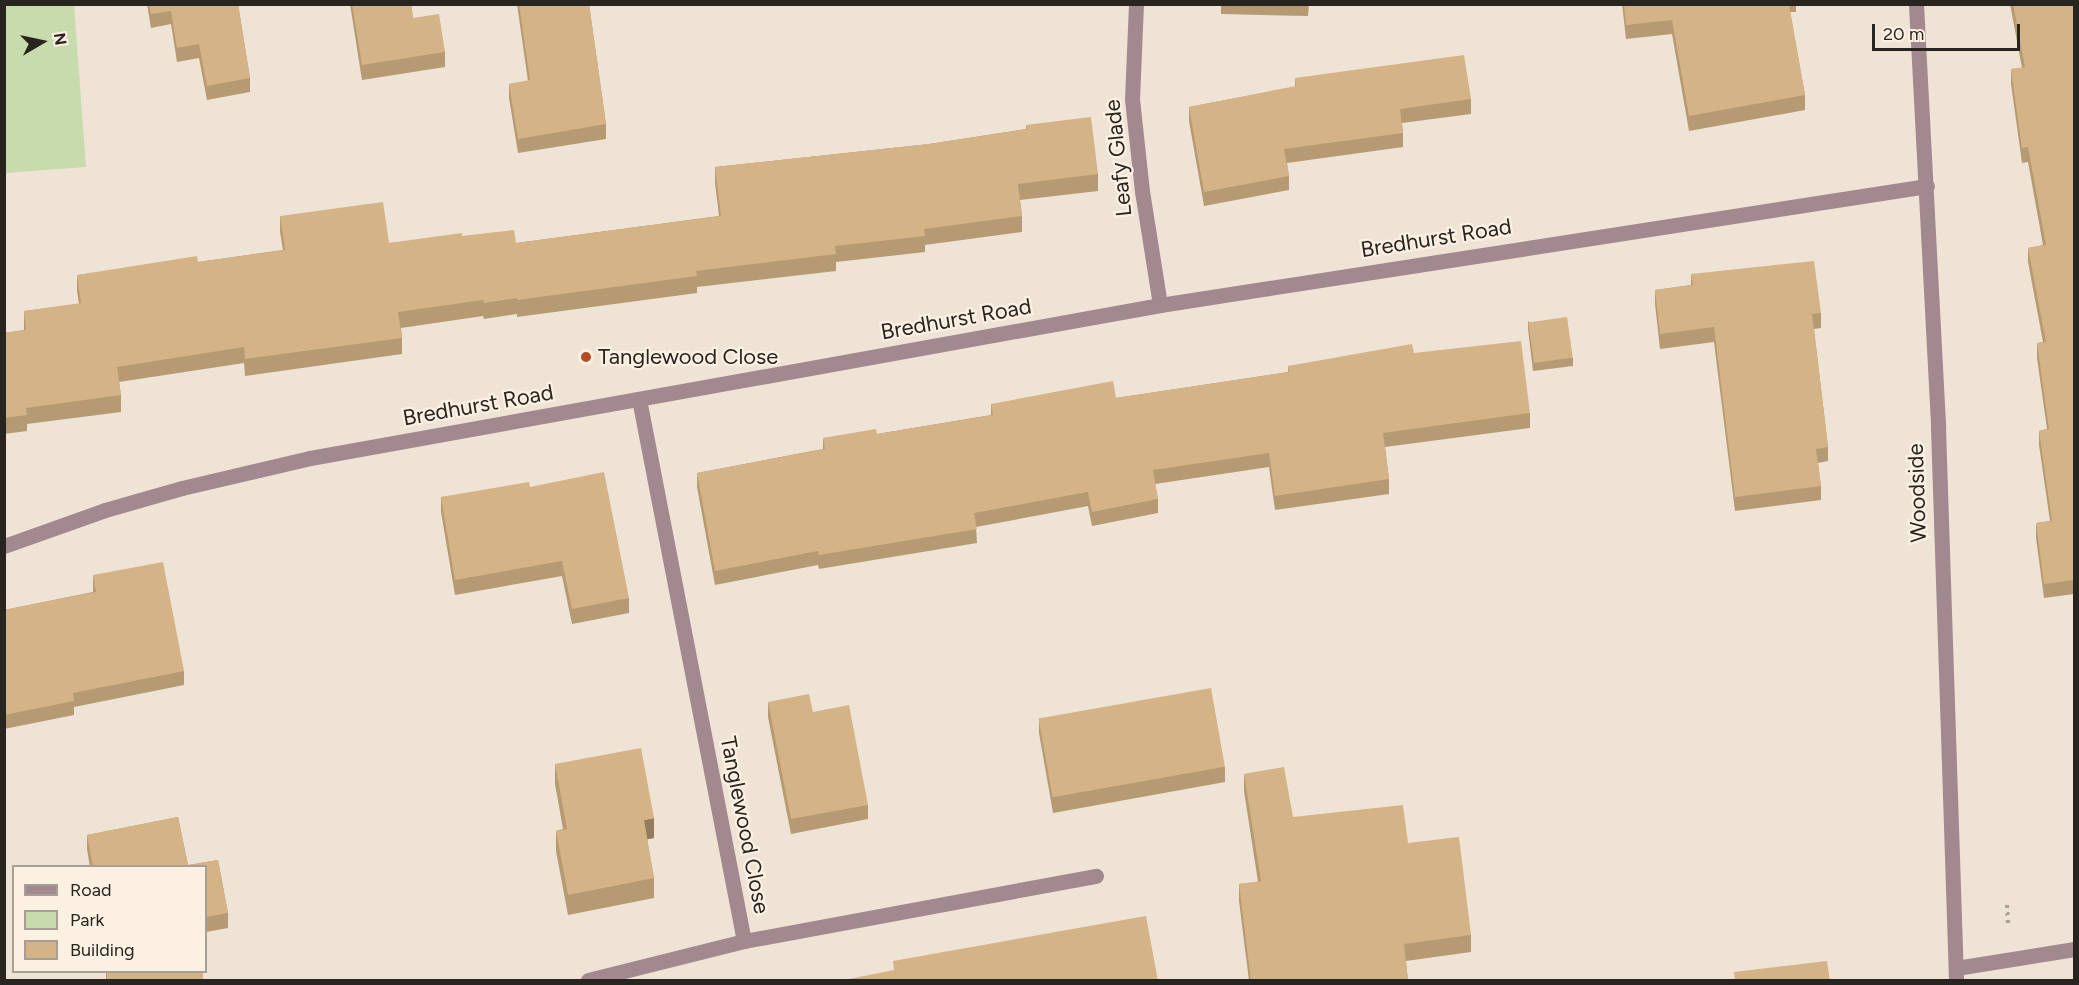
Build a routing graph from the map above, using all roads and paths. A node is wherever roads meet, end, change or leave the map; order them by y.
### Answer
1 (1136, 4) edge
2 (1916, 4) edge
3 (1927, 186) junction
4 (1160, 305) junction
5 (639, 399) junction
6 (4, 546) edge
7 (1096, 876) dead end
8 (744, 941) junction
9 (2074, 949) edge
10 (1956, 974) edge
11 (588, 981) edge

1 - 4 street, Leafy Glade
2 - 3 street, Woodside
3 - 4 street, Bredhurst Road
3 - 10 street, Woodside
4 - 5 street, Bredhurst Road
5 - 6 street, Bredhurst Road
5 - 8 street, Tanglewood Close
7 - 8 street, Tanglewood Close
8 - 11 street, Tanglewood Close
9 - 10 street

